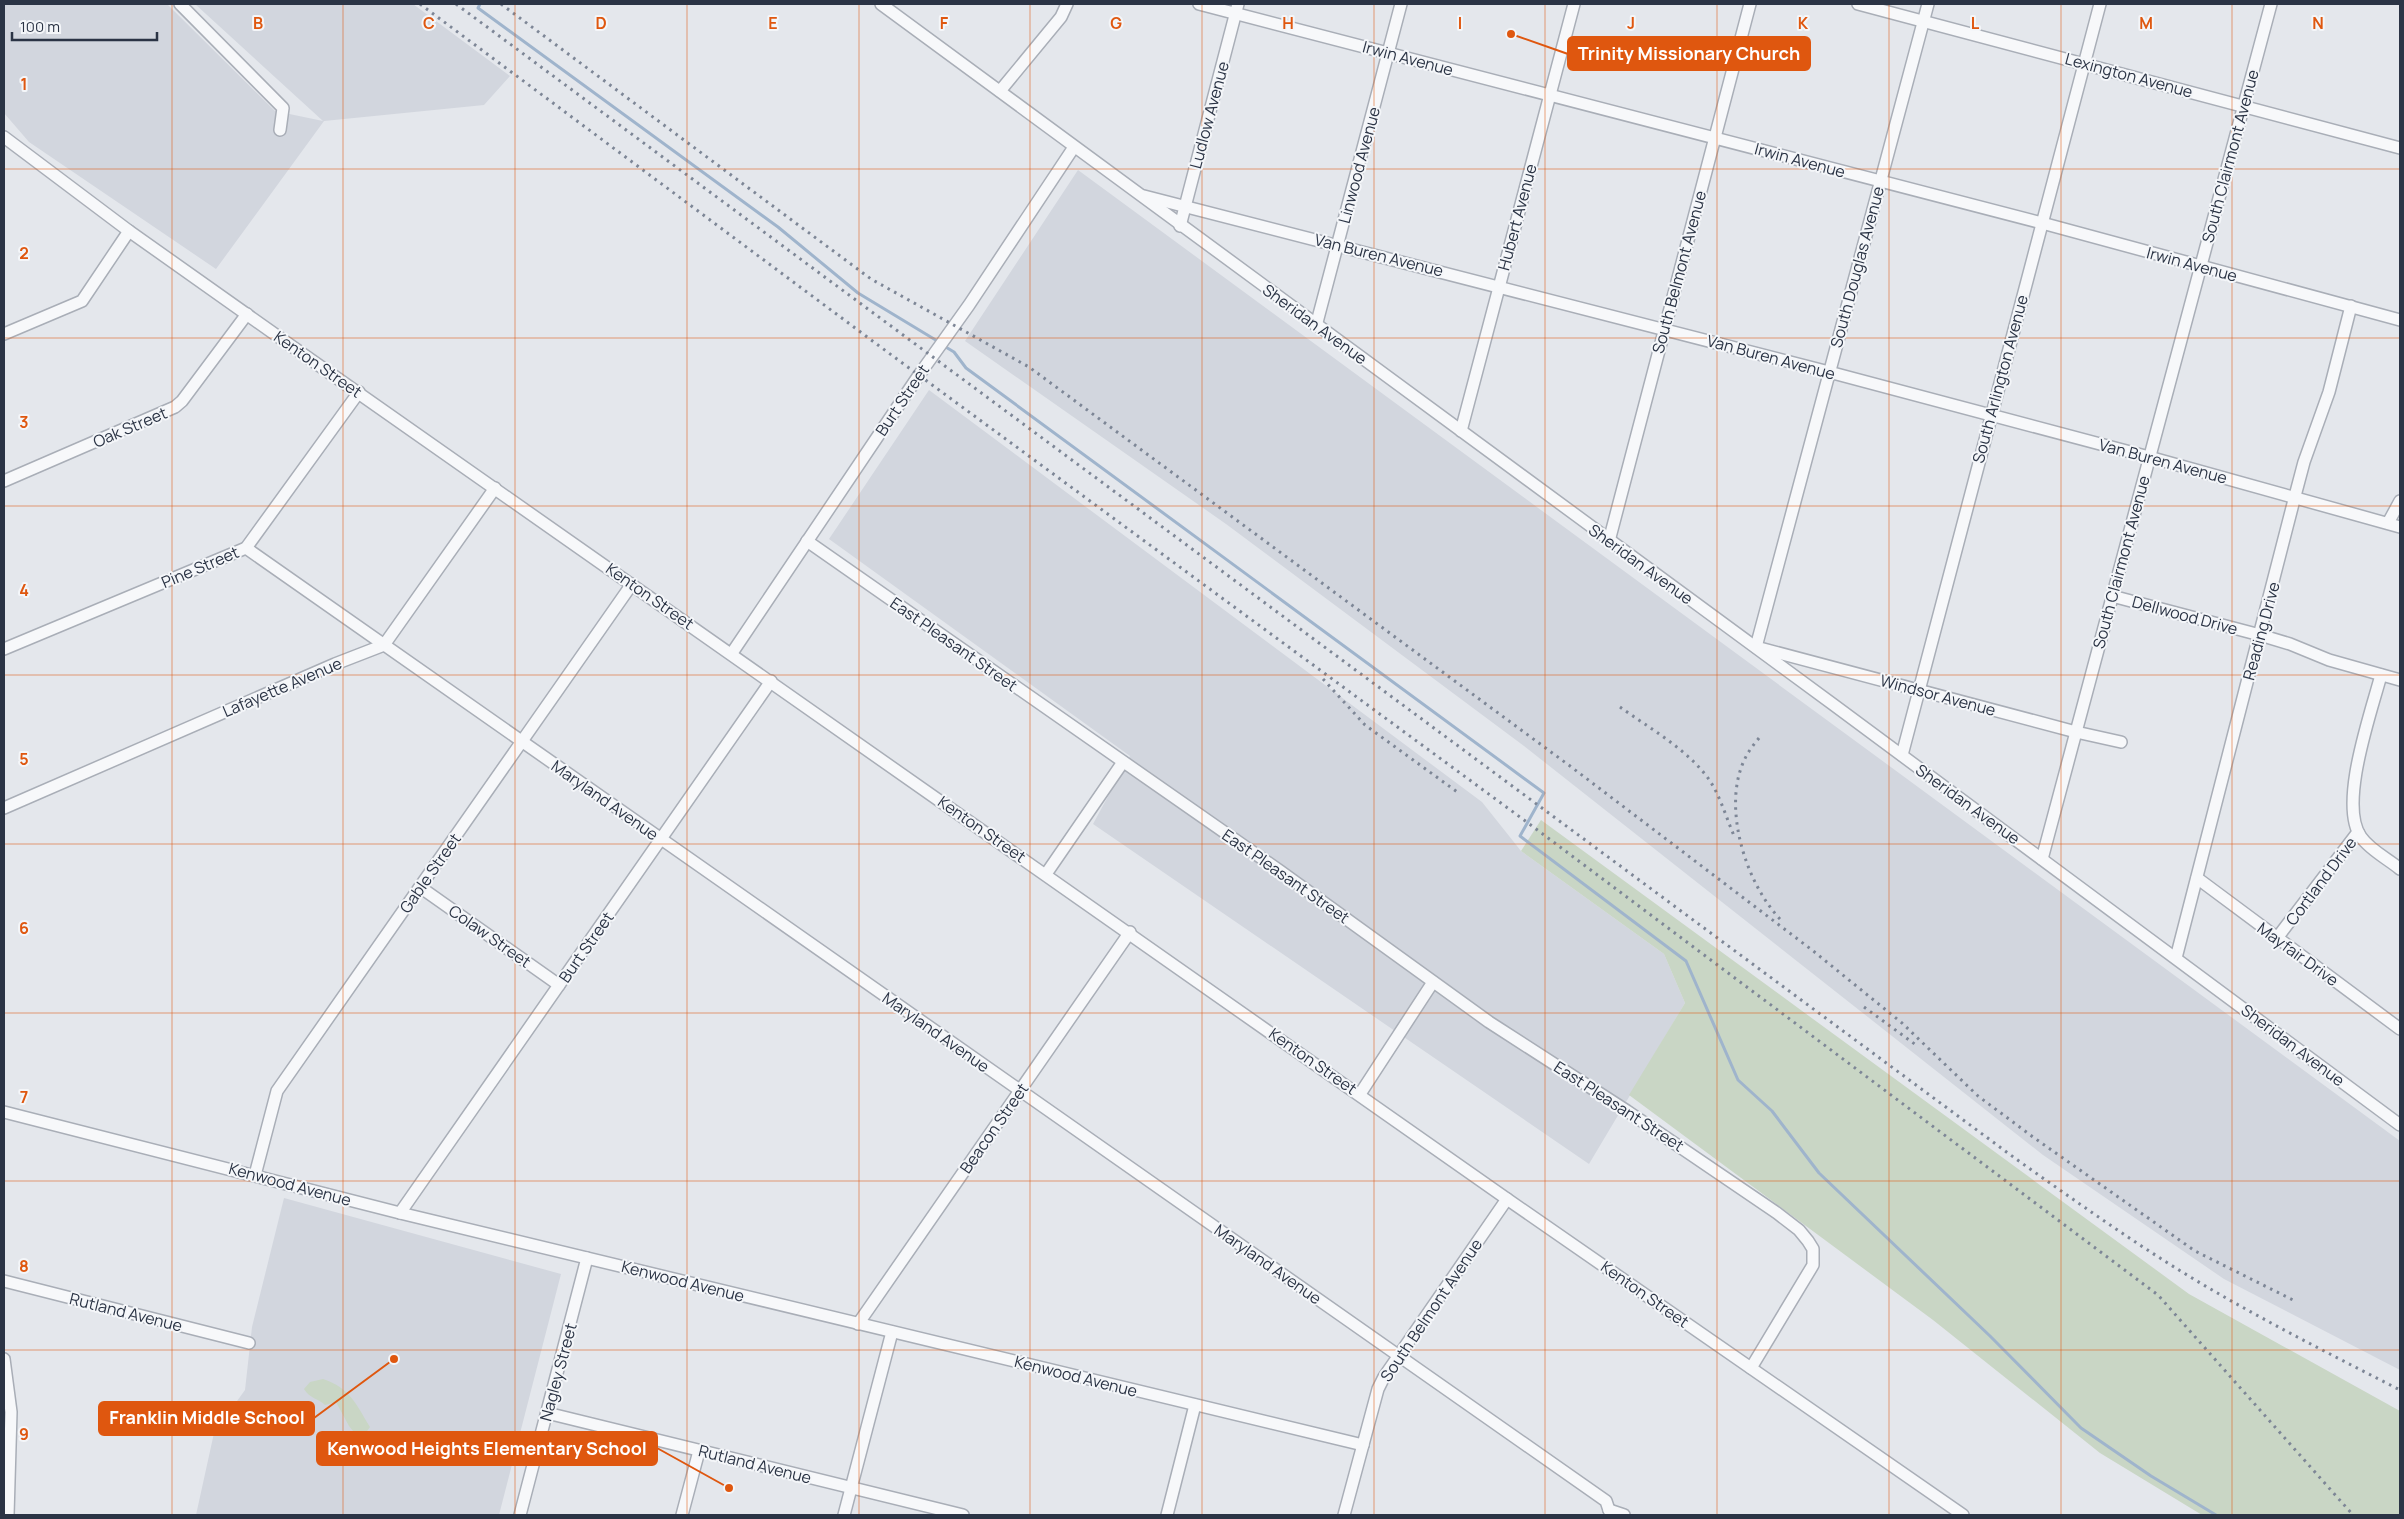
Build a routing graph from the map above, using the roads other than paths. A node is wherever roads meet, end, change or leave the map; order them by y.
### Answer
1 (180, 4) edge
2 (883, 4) edge
3 (1067, 4) edge
4 (1199, 4) edge
5 (1401, 4) edge
6 (1574, 4) edge
7 (1750, 4) edge
8 (1858, 4) edge
9 (1928, 4) edge
10 (2100, 4) edge
11 (2271, 4) edge
12 (1237, 8) edge
13 (1923, 21) junction
14 (1388, 53) junction
15 (2084, 63) junction
16 (1000, 91) junction
17 (1550, 95) junction
18 (2244, 106) junction
19 (280, 130) dead end
20 (4, 137) edge
21 (1714, 138) junction
22 (1074, 147) junction
23 (2400, 148) edge
24 (1880, 181) junction
25 (1140, 195) junction
26 (1185, 206) junction
27 (2042, 224) junction
28 (1180, 226) junction
29 (129, 231) junction
30 (1338, 244) junction
31 (2200, 266) junction
32 (1499, 286) junction
33 (2351, 306) junction
34 (247, 314) junction
35 (2400, 320) edge
36 (1316, 326) junction
37 (1664, 329) junction
38 (4, 334) edge
39 (1829, 372) junction
40 (358, 392) junction
41 (1991, 414) junction
42 (1460, 431) junction
43 (2149, 457) junction
44 (4, 481) edge
45 (495, 488) junction
46 (2295, 496) junction
47 (2400, 501) edge
48 (2388, 523) junction
49 (2400, 527) edge
50 (808, 541) junction
51 (1609, 541) junction
52 (246, 548) junction
53 (632, 584) junction
54 (2112, 596) junction
55 (2260, 635) junction
56 (384, 645) junction
57 (1756, 647) junction
58 (4, 649) edge
59 (732, 653) junction
60 (2381, 676) junction
61 (2400, 680) edge
62 (771, 681) junction
63 (1918, 690) junction
64 (2076, 732) junction
65 (520, 741) junction
66 (2121, 742) dead end
67 (1902, 755) junction
68 (1123, 762) junction
69 (4, 808) edge
70 (2358, 832) junction
71 (661, 839) junction
72 (2042, 859) junction
73 (2400, 869) edge
74 (1046, 874) junction
75 (2196, 878) junction
76 (420, 887) junction
77 (1130, 932) junction
78 (2277, 938) junction
79 (2176, 958) junction
80 (1433, 982) junction
81 (559, 985) junction
82 (2400, 1029) edge
83 (1020, 1090) junction
84 (1360, 1094) junction
85 (4, 1112) edge
86 (2400, 1125) edge
87 (255, 1175) junction
88 (1507, 1199) junction
89 (400, 1213) junction
90 (587, 1258) junction
91 (4, 1281) edge
92 (858, 1324) junction
93 (892, 1332) junction
94 (249, 1343) dead end
95 (1398, 1355) junction
96 (4, 1359) edge
97 (1751, 1368) junction
98 (1195, 1405) junction
99 (547, 1414) junction
100 (1363, 1445) junction
101 (699, 1451) junction
102 (851, 1488) junction
103 (1608, 1513) edge
104 (8, 1515) edge
105 (520, 1515) edge
106 (682, 1515) edge
107 (844, 1515) edge
108 (963, 1515) edge
109 (1167, 1515) edge
110 (1344, 1515) edge
111 (1624, 1515) edge
112 (1963, 1515) edge

1 - 19 street
2 - 16 street, Sheridan Avenue
3 - 16 street
4 - 12 street, Irwin Avenue
5 - 14 street, Linwood Avenue
6 - 17 street, Hubert Avenue
7 - 21 street, South Belmont Avenue
8 - 13 street, Lexington Avenue
9 - 13 street, South Douglas Avenue
10 - 15 street, South Arlington Avenue
11 - 18 street, South Clairmont Avenue
12 - 14 street, Irwin Avenue
12 - 26 street, Ludlow Avenue
13 - 15 street, Lexington Avenue
13 - 24 street, South Douglas Avenue
14 - 17 street, Irwin Avenue
14 - 30 street, Linwood Avenue
15 - 18 street, Lexington Avenue
15 - 27 street, South Arlington Avenue
16 - 22 street, Sheridan Avenue
17 - 21 street, Irwin Avenue
17 - 32 street, Hubert Avenue
18 - 23 street, Lexington Avenue
18 - 31 street, South Clairmont Avenue
20 - 29 street, Kenton Street
21 - 24 street, Irwin Avenue
21 - 37 street, South Belmont Avenue
22 - 25 street, Sheridan Avenue
22 - 50 street, Burt Street
24 - 27 street, Irwin Avenue
24 - 39 street, South Douglas Avenue
25 - 26 street, Van Buren Avenue
25 - 28 street, Sheridan Avenue
26 - 28 street, Ludlow Avenue
26 - 30 street, Van Buren Avenue
27 - 31 street, Irwin Avenue
27 - 41 street, South Arlington Avenue
28 - 36 street, Sheridan Avenue
29 - 34 street, Kenton Street
29 - 38 street
30 - 32 street, Van Buren Avenue
30 - 36 street, Linwood Avenue
31 - 33 street, Irwin Avenue
31 - 43 street, South Clairmont Avenue
32 - 37 street, Van Buren Avenue
32 - 42 street, Hubert Avenue
33 - 35 street, Irwin Avenue
33 - 46 street, Reading Drive
34 - 40 street, Kenton Street
34 - 44 street, Oak Street
36 - 42 street, Sheridan Avenue
37 - 39 street, Van Buren Avenue
37 - 51 street, South Belmont Avenue
39 - 41 street, Van Buren Avenue
39 - 57 street, South Douglas Avenue
40 - 45 street, Kenton Street
40 - 52 street, Pine Street
41 - 43 street, Van Buren Avenue
41 - 63 street, South Arlington Avenue
42 - 51 street, Sheridan Avenue
43 - 46 street, Van Buren Avenue
43 - 54 street, South Clairmont Avenue
45 - 53 street, Kenton Street
45 - 56 street
46 - 48 street, Van Buren Avenue
46 - 55 street, Reading Drive
47 - 48 street
48 - 49 street, Van Buren Avenue
50 - 59 street, Burt Street
50 - 68 street, East Pleasant Street
51 - 57 street, Sheridan Avenue
52 - 56 street, Maryland Avenue
52 - 58 street, Pine Street
53 - 59 street, Kenton Street
53 - 65 street, Gable Street
54 - 55 street, Dellwood Drive
54 - 64 street, South Clairmont Avenue
55 - 60 street, Dellwood Drive
55 - 75 street, Reading Drive
56 - 65 street, Maryland Avenue
56 - 69 street, Lafayette Avenue
57 - 63 street, Windsor Avenue
57 - 67 street, Sheridan Avenue
59 - 62 street, Kenton Street
60 - 61 street, Dellwood Drive
60 - 70 street, Cortland Drive
62 - 71 street, Burt Street
62 - 74 street, Kenton Street
63 - 64 street, Windsor Avenue
63 - 67 street, South Arlington Avenue
64 - 66 street, Windsor Avenue
64 - 72 street, South Clairmont Avenue
65 - 71 street, Maryland Avenue
65 - 76 street, Gable Street
67 - 72 street, Sheridan Avenue
68 - 74 street
68 - 80 street, East Pleasant Street
70 - 73 street
70 - 78 street, Cortland Drive
71 - 81 street, Burt Street
71 - 83 street, Maryland Avenue
72 - 79 street, Sheridan Avenue
74 - 77 street, Kenton Street
75 - 78 street, Mayfair Drive
75 - 79 street, Reading Drive
76 - 81 street, Colaw Street
76 - 87 street, Gable Street
77 - 83 street, Beacon Street
77 - 84 street, Kenton Street
78 - 82 street, Mayfair Drive
79 - 86 street, Sheridan Avenue
80 - 84 street
80 - 97 street, East Pleasant Street
81 - 89 street, Burt Street
83 - 92 street, Beacon Street
83 - 95 street, Maryland Avenue
84 - 88 street, Kenton Street
85 - 87 street, Kenwood Avenue
87 - 89 street, Kenwood Avenue
88 - 95 street, South Belmont Avenue
88 - 97 street, Kenton Street
89 - 90 street, Kenwood Avenue
90 - 92 street, Kenwood Avenue
90 - 99 street, Nagley Street
91 - 94 street, Rutland Avenue
92 - 93 street, Kenwood Avenue
93 - 98 street, Kenwood Avenue
93 - 102 street
95 - 100 street, South Belmont Avenue
95 - 103 street, Maryland Avenue
96 - 104 street
97 - 112 street, Kenton Street
98 - 100 street, Kenwood Avenue
98 - 109 street
99 - 101 street, Rutland Avenue
99 - 105 street, Nagley Street
100 - 110 street, South Belmont Avenue
101 - 102 street, Rutland Avenue
101 - 106 street
102 - 107 street
102 - 108 street, Rutland Avenue
103 - 111 street, Maryland Avenue

